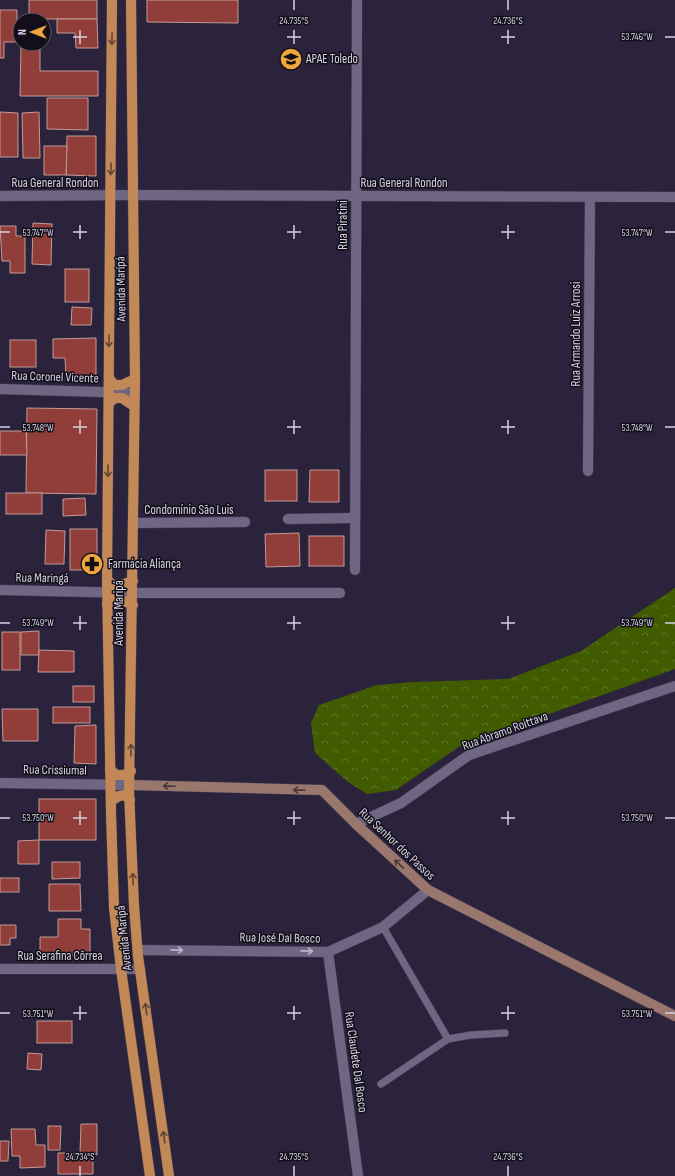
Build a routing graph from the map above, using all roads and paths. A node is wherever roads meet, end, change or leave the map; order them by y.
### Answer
1 (112, 0) edge
2 (131, 0) edge
3 (357, 0) edge
4 (111, 195) junction
5 (133, 195) junction
6 (0, 196) edge
7 (356, 196) junction
8 (590, 197) junction
9 (675, 197) edge
10 (109, 378) junction
11 (135, 380) junction
12 (0, 389) edge
13 (109, 392) junction
14 (134, 393) junction
15 (109, 403) junction
16 (134, 406) junction
17 (588, 471) dead end
18 (355, 518) junction
19 (288, 519) dead end
20 (245, 522) dead end
21 (133, 523) junction
22 (355, 570) dead end
23 (107, 580) junction
24 (133, 581) junction
25 (0, 590) edge
26 (107, 592) junction
27 (133, 593) junction
28 (340, 593) dead end
29 (107, 605) junction
30 (133, 605) junction
31 (675, 686) edge
32 (110, 769) junction
33 (130, 771) junction
34 (0, 783) edge
35 (110, 784) junction
36 (130, 785) junction
37 (130, 800) junction
38 (111, 801) junction
39 (356, 824) junction
40 (428, 890) junction
41 (383, 926) junction
42 (119, 950) junction
43 (138, 950) junction
44 (328, 952) junction
45 (0, 969) edge
46 (121, 969) junction
47 (140, 970) junction
48 (123, 986) junction
49 (142, 986) junction
50 (675, 1016) edge
51 (506, 1033) dead end
52 (448, 1039) junction
53 (381, 1084) dead end
54 (150, 1176) edge
55 (169, 1176) edge
56 (358, 1176) edge

1 -> 4 main road, Avenida Maripá
2 - 5 main road, Avenida Maripá
3 - 7 street, Rua Piratini
4 - 5 street, Rua General Rondon
4 - 6 street, Rua General Rondon
4 -> 10 main road, Avenida Maripá
5 - 7 street, Rua General Rondon
5 - 11 main road, Avenida Maripá
7 - 8 street, Rua General Rondon
7 - 18 street, Rua Piratini
8 - 9 street, Rua General Rondon
8 - 17 street, Rua Armando Luiz Arrosi
10 - 11 main road
10 - 13 main road, Avenida Maripá
11 - 14 main road, Avenida Maripá
12 - 13 street, Rua Coronel Vicente
13 - 14 street, Rua Coronel Vicente
13 - 15 main road, Avenida Maripá
14 - 16 main road, Avenida Maripá
15 - 16 main road
15 -> 23 main road, Avenida Maripá
16 - 21 main road, Avenida Maripá
18 - 19 street
18 - 22 street, Rua Piratini
20 - 21 street, Condomínio São Luis
21 - 24 main road, Avenida Maripá
23 - 24 main road
23 - 26 main road, Avenida Maripá
24 - 27 main road, Avenida Maripá
25 - 26 street, Rua Maringá
26 - 27 street, Rua Maringá
26 - 29 main road, Avenida Maripá
27 - 28 street, Rua Maringá
27 - 30 main road, Avenida Maripá
29 - 30 main road
29 - 32 main road, Avenida Maripá
33 -> 30 main road, Avenida Maripá
31 - 39 street, Rua Abramo Roittava
32 - 33 main road
32 - 35 main road, Avenida Maripá
33 - 36 main road, Avenida Maripá
34 - 35 street, Rua Crissiumal
35 - 36 street, Rua Crissiumal
35 - 38 main road, Avenida Maripá
36 - 37 main road, Avenida Maripá
39 -> 36 street, Rua Senhor dos Passos
37 - 38 main road
43 -> 37 main road, Avenida Maripá
38 - 42 main road, Avenida Maripá
40 -> 39 street, Rua Senhor dos Passos
40 - 41 street, Rua José Dal Bosco
40 - 50 street, Rua Senhor dos Passos
41 - 44 street, Rua José Dal Bosco
41 - 52 lane
42 - 43 main road
42 - 46 main road, Avenida Maripá
43 -> 44 street, Rua José Dal Bosco
43 - 47 main road, Avenida Maripá
44 - 56 street, Rua Claudete Dal Bosco
45 - 46 street, Rua Serafina Côrrea
46 - 47 street, Rua Serafina Côrrea
46 - 48 main road, Avenida Maripá
47 - 49 main road, Avenida Maripá
48 - 49 main road
48 - 54 main road, Avenida Maripá
55 -> 49 main road, Avenida Maripá
51 - 52 lane
52 - 53 lane

